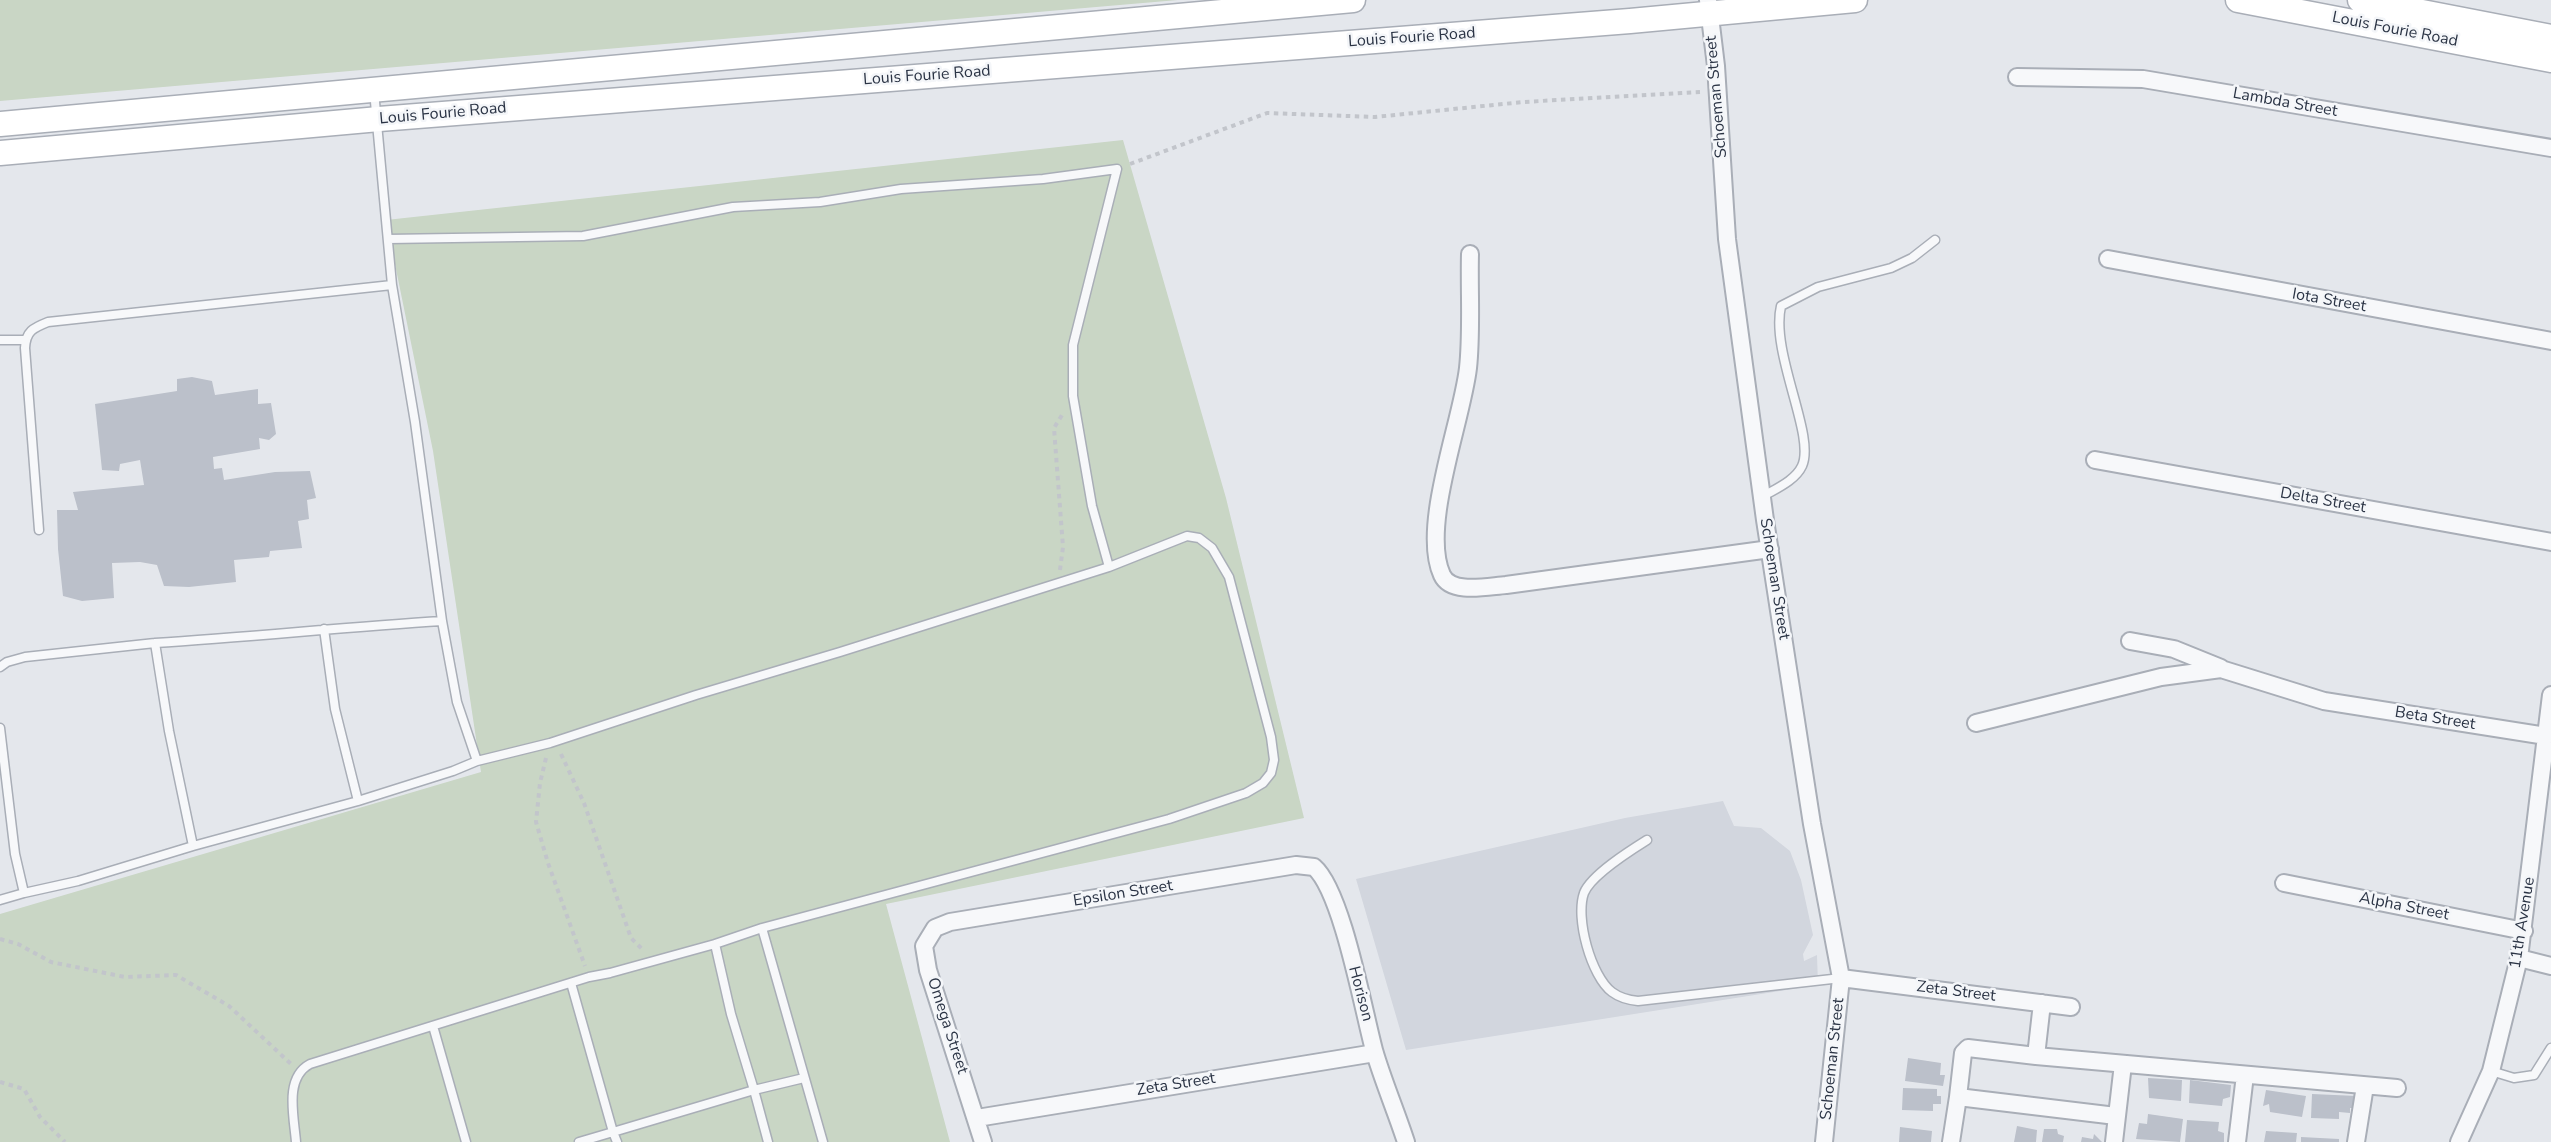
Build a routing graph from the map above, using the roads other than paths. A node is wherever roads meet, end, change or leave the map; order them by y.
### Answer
1 (1353, 0) edge
2 (1855, 0) edge
3 (2238, 0) edge
4 (2360, 0) edge
5 (1708, 7) edge
6 (2551, 37) edge
7 (2551, 60) edge
8 (2017, 77) dead end
9 (374, 90) junction
10 (379, 119) junction
11 (0, 124) edge
12 (2551, 148) edge
13 (0, 153) edge
14 (388, 239) junction
15 (1935, 240) dead end
16 (1470, 254) dead end
17 (2108, 259) dead end
18 (392, 285) junction
19 (0, 340) edge
20 (25, 340) junction
21 (2551, 341) edge
22 (2095, 460) dead end
23 (1762, 496) junction
24 (39, 530) dead end
25 (2551, 542) edge
26 (1770, 549) junction
27 (1108, 567) junction
28 (442, 621) junction
29 (324, 629) junction
30 (2130, 641) dead end
31 (155, 643) junction
32 (0, 667) edge
33 (2221, 669) junction
34 (2551, 695) edge
35 (1976, 723) dead end
36 (0, 728) edge
37 (2546, 736) junction
38 (477, 760) junction
39 (358, 801) junction
40 (1647, 840) dead end
41 (193, 846) junction
42 (1296, 865) joint
43 (2284, 884) dead end
44 (24, 893) junction
45 (0, 900) edge
46 (950, 922) joint
47 (762, 928) junction
48 (2524, 931) junction
49 (715, 944) junction
50 (2519, 958) junction
51 (2551, 966) edge
52 (1841, 978) junction
53 (571, 983) junction
54 (2042, 1003) junction
55 (2071, 1007) dead end
56 (434, 1026) junction
57 (2551, 1048) edge
58 (1375, 1053) junction
59 (2036, 1056) junction
60 (2123, 1064) junction
61 (2491, 1071) junction
62 (2245, 1075) junction
63 (804, 1078) junction
64 (2364, 1086) junction
65 (2397, 1088) dead end
66 (753, 1090) junction
67 (1958, 1097) junction
68 (2116, 1116) junction
69 (976, 1118) junction
70 (613, 1132) junction
71 (296, 1142) edge
72 (466, 1142) edge
73 (579, 1142) edge
74 (617, 1142) edge
75 (768, 1142) edge
76 (823, 1142) edge
77 (983, 1142) edge
78 (1406, 1142) edge
79 (1824, 1142) edge
80 (1951, 1142) edge
81 (2114, 1142) edge
82 (2237, 1142) edge
83 (2356, 1142) edge
84 (2459, 1142) edge

1 - 9 main road, Louis Fourie Road
2 - 5 main road, Louis Fourie Road
3 - 7 main road, Louis Fourie Road
4 - 6 main road, Louis Fourie Road
5 - 10 main road, Louis Fourie Road
5 - 23 street, Schoeman Street
8 - 12 street, Lambda Street
9 - 10 lane
9 - 11 main road, Louis Fourie Road
10 - 13 main road, Louis Fourie Road
10 - 14 lane
14 - 18 lane
14 - 27 lane
15 - 23 lane
16 - 26 street
17 - 21 street, Iota Street
18 - 20 lane
18 - 28 lane
19 - 20 lane
20 - 24 lane
22 - 25 street, Delta Street
23 - 26 street, Schoeman Street
26 - 52 street, Schoeman Street
27 - 38 lane
27 - 47 lane
28 - 29 lane
28 - 38 lane
29 - 31 lane
29 - 39 lane
30 - 33 street, Beta Street
31 - 32 lane
31 - 41 lane
33 - 35 street
33 - 37 street, Beta Street
34 - 37 street, 11th Avenue
36 - 44 lane
37 - 48 street, 11th Avenue
38 - 39 lane
39 - 41 lane
40 - 52 lane
41 - 44 lane
42 - 46 street, Epsilon Street
42 - 58 street, Horison
43 - 48 street, Alpha Street
44 - 45 lane
46 - 69 street, Omega Street
47 - 49 lane
47 - 63 lane
48 - 50 street, 11th Avenue
49 - 53 lane
49 - 66 lane
50 - 51 street
50 - 61 street, 11th Avenue
52 - 54 street, Zeta Street
52 - 79 street, Schoeman Street
53 - 56 lane
53 - 70 lane
54 - 55 street, Zeta Street
54 - 59 street
56 - 71 lane
56 - 72 lane
57 - 61 lane
58 - 69 street, Zeta Street
58 - 78 street, Horison
59 - 60 street
59 - 67 street
60 - 62 street
60 - 68 street
61 - 84 street, 11th Avenue
62 - 64 street
62 - 82 street
63 - 66 lane
63 - 76 lane
64 - 65 street
64 - 83 street
66 - 70 lane
66 - 75 lane
67 - 68 street
67 - 80 street
68 - 81 street
69 - 77 street, Omega Street
70 - 73 lane
70 - 74 lane

